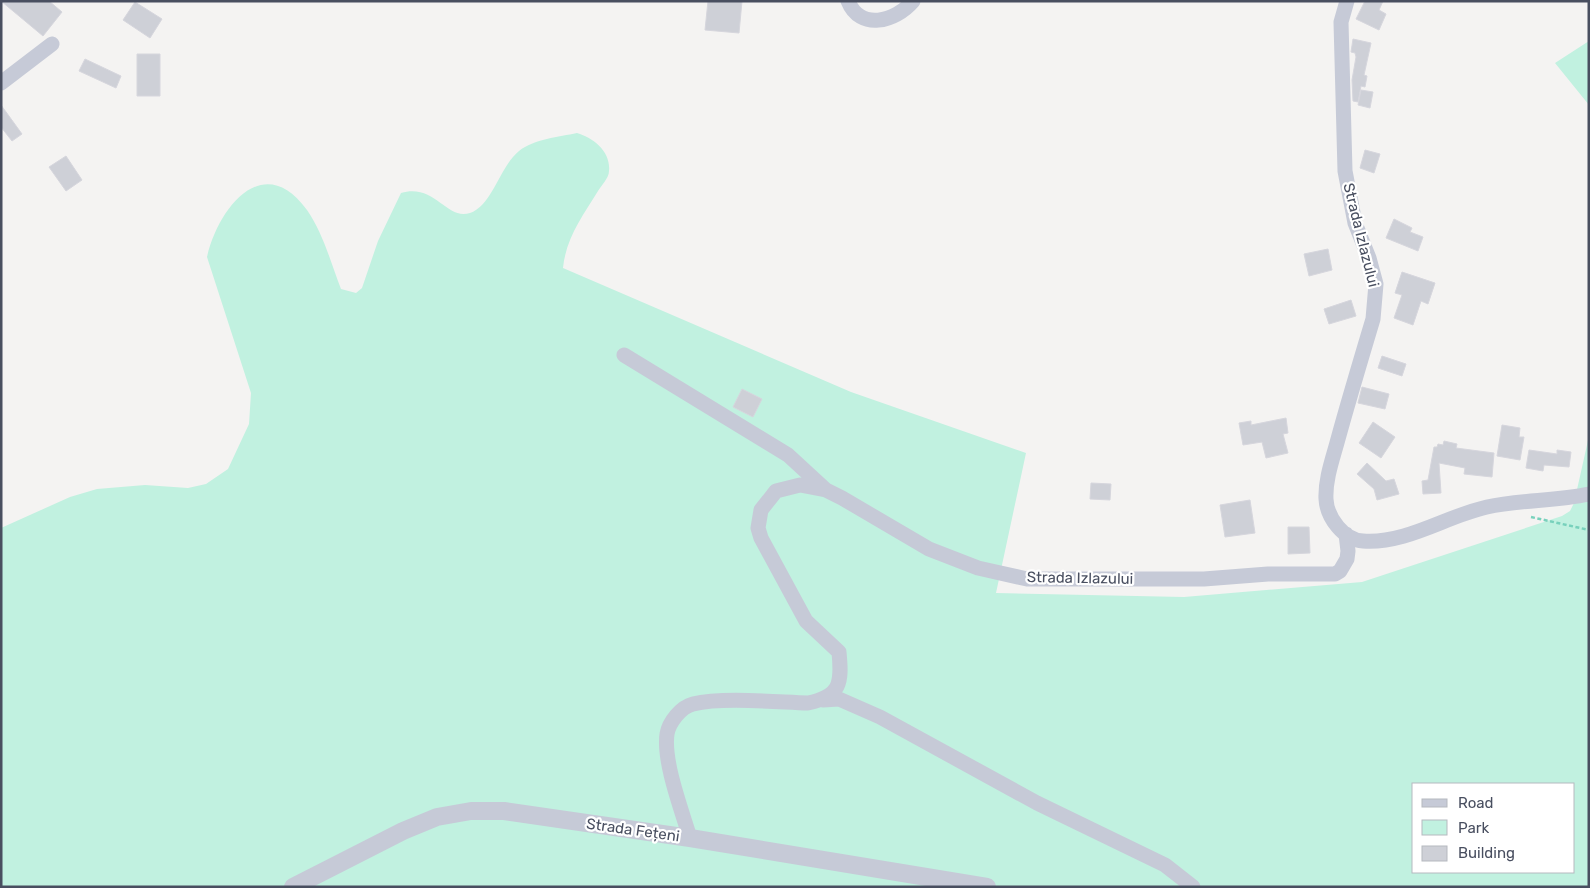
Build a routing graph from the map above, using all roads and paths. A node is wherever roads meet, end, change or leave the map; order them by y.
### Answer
1 (848, 1) edge
2 (913, 1) edge
3 (1347, 1) edge
4 (52, 44) dead end
5 (1, 83) edge
6 (624, 355) dead end
7 (826, 490) junction
8 (1589, 494) edge
9 (1524, 515) dead end
10 (1589, 530) edge
11 (1346, 534) junction
12 (823, 700) junction
13 (690, 838) junction
14 (293, 887) edge
15 (987, 887) edge
16 (1193, 887) edge

1 - 2 street
3 - 11 street, Strada Izlazului
4 - 5 street
6 - 7 street
7 - 11 street, Strada Izlazului
7 - 12 street, Strada Izlazului
8 - 11 street
9 - 10 path
12 - 13 street
12 - 16 street
13 - 14 street, Strada Fețeni
13 - 15 street, Strada Fețeni

